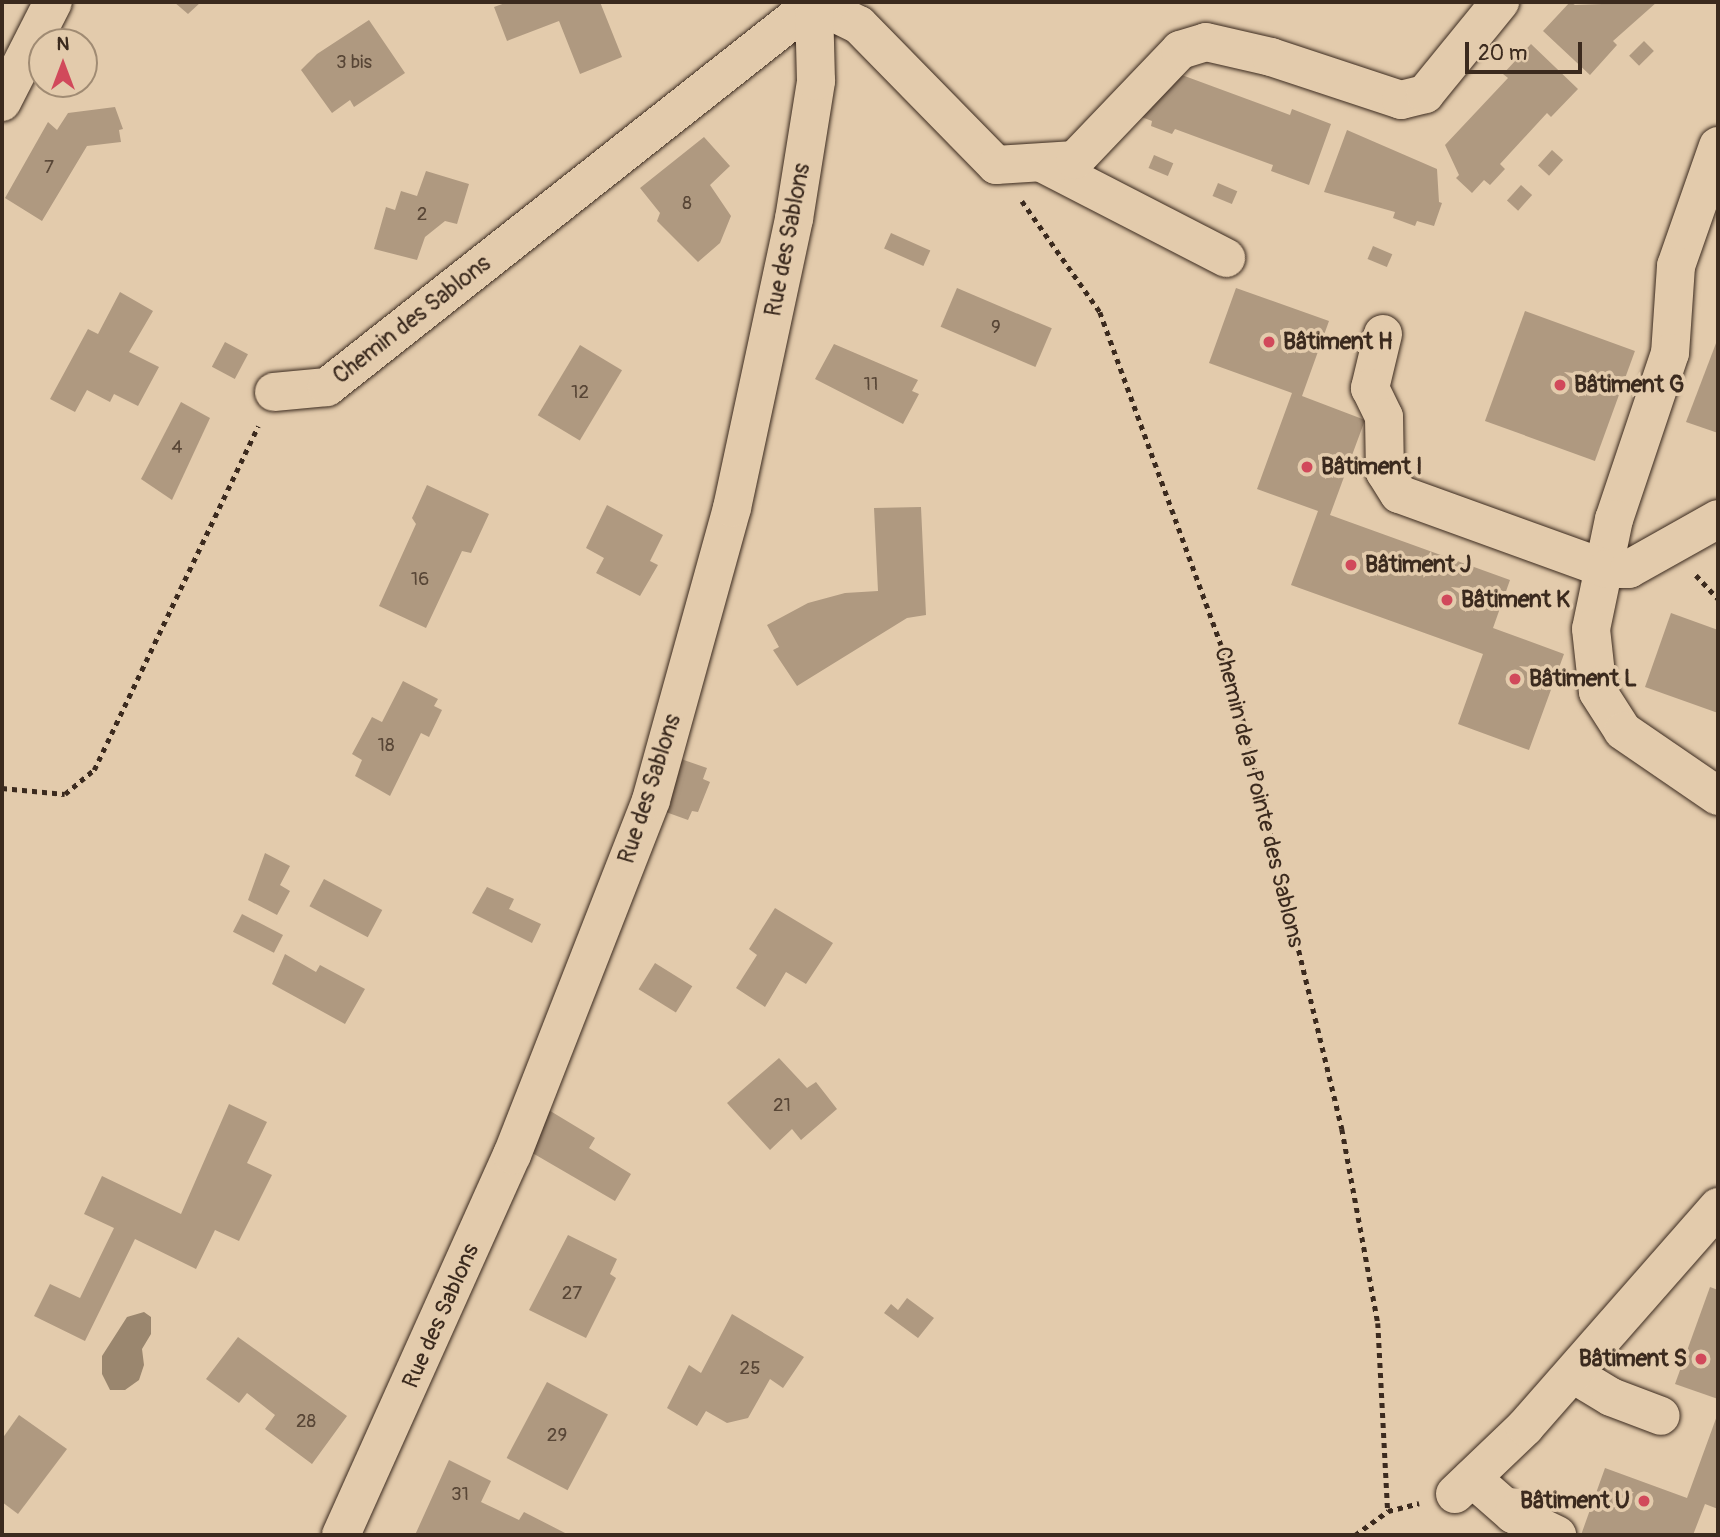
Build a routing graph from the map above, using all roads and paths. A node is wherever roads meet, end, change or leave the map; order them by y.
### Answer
1 (53, 2) edge
2 (814, 2) edge
3 (1500, 2) edge
4 (2, 102) edge
5 (1718, 146) edge
6 (1044, 164) junction
7 (996, 165) junction
8 (1226, 258) dead end
9 (1383, 334) dead end
10 (274, 392) joint
11 (1718, 519) edge
12 (1606, 569) junction
13 (2, 788) edge
14 (1718, 796) edge
15 (1715, 1216) edge
16 (1573, 1374) junction
17 (1661, 1416) dead end
18 (1463, 1486) junction
19 (1388, 1511) junction
20 (341, 1535) edge
21 (1355, 1535) edge
22 (1557, 1535) edge

1 - 4 street
2 - 7 street
2 - 10 street, Chemin des Sablons
2 - 20 street, Rue des Sablons
3 - 6 street
5 - 12 street
6 - 7 street
6 - 8 street
7 - 19 path, Chemin de la Pointe des Sablons
9 - 12 street
10 - 13 path
11 - 12 street
12 - 14 street
15 - 16 street
16 - 17 street
16 - 18 street
18 - 19 path
18 - 22 street
19 - 21 path

